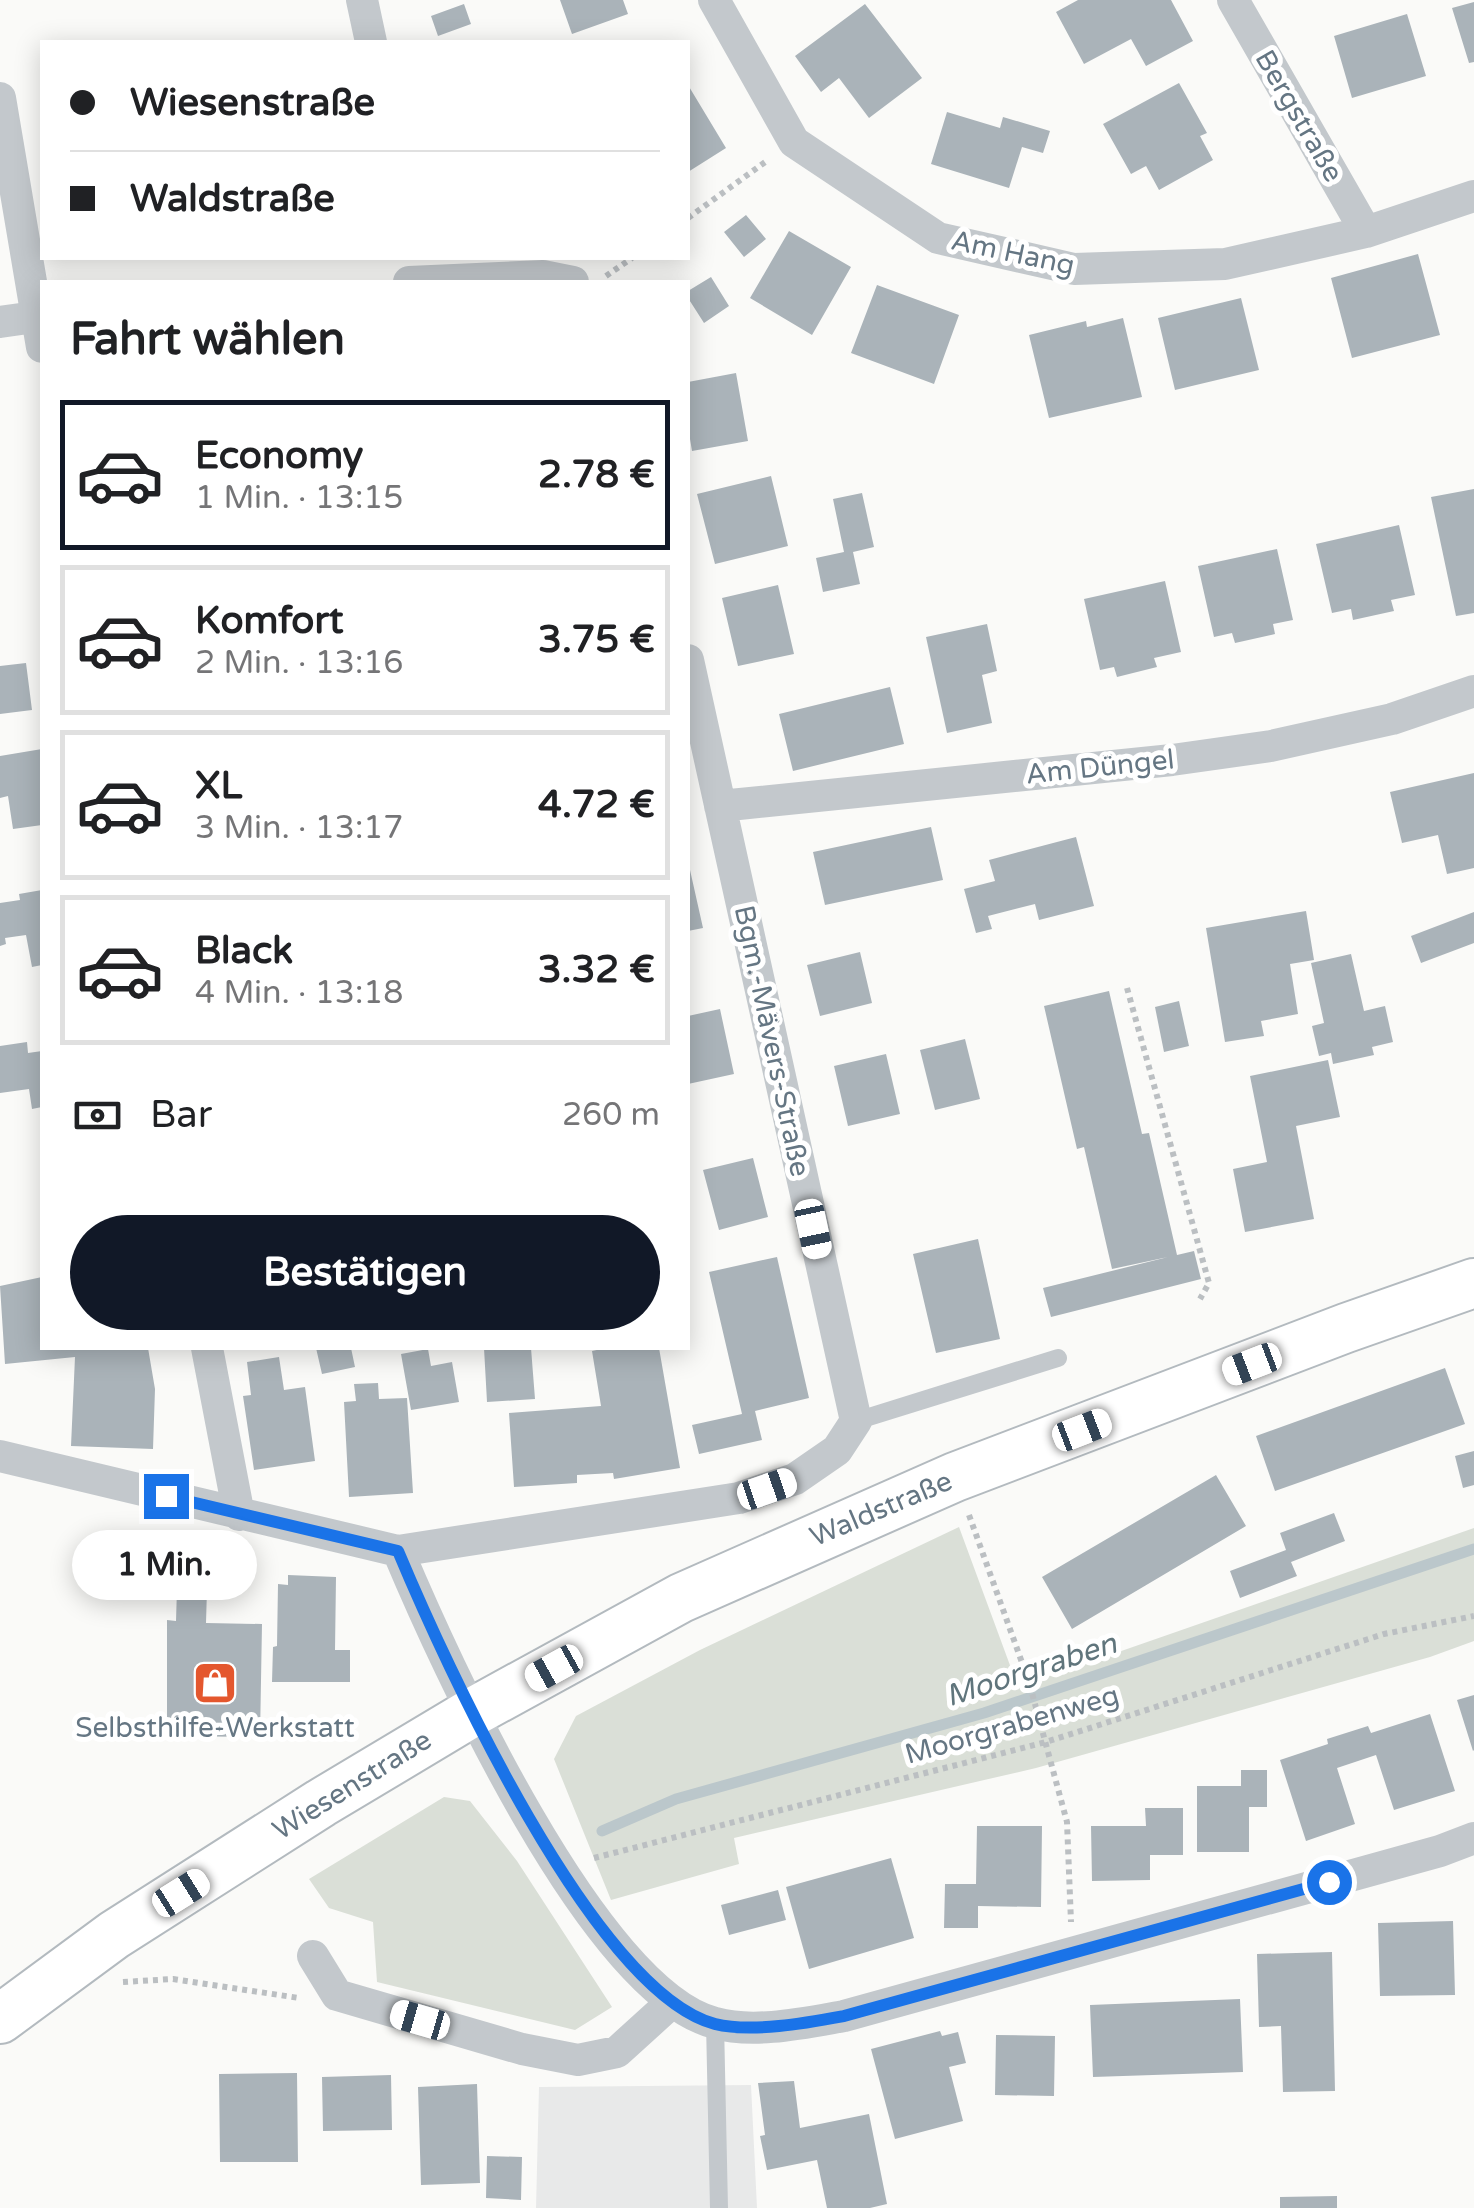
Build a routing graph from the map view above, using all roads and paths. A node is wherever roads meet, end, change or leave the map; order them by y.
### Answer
1 (362, 0) edge
2 (714, 0) edge
3 (1233, 0) edge
4 (371, 40) edge
5 (0, 98) edge
6 (794, 142) junction
7 (1474, 196) edge
8 (690, 217) edge
9 (1366, 232) junction
10 (629, 260) edge
11 (418, 274) edge
12 (563, 280) edge
13 (600, 280) edge
14 (40, 321) edge
15 (0, 322) edge
16 (40, 327) edge
17 (690, 669) edge
18 (1474, 691) edge
19 (720, 806) junction
20 (1127, 988) dead end
21 (1474, 1284) edge
22 (1200, 1299) dead end
23 (207, 1350) edge
24 (1058, 1358) dead end
25 (856, 1421) junction
26 (0, 1456) edge
27 (955, 1476) junction
28 (239, 1515) junction
29 (398, 1551) junction
30 (1474, 1616) edge
31 (472, 1712) junction
32 (1046, 1742) junction
33 (1474, 1838) edge
34 (566, 1878) junction
35 (1072, 1953) junction
36 (312, 1956) dead end
37 (138, 1971) dead end
38 (337, 1994) junction
39 (672, 2002) junction
40 (0, 2019) edge
41 (714, 2024) junction
42 (718, 2208) edge

1 - 4 street
2 - 6 street, Am Hang
3 - 9 street, Bergstraße
5 - 14 street
6 - 8 path
6 - 9 street, Am Hang
7 - 9 street, Am Hang
10 - 13 path
11 - 12 street
15 - 16 street
17 - 19 street, Bgm.-Mävers-Straße
18 - 19 street, Am Düngel
19 - 25 street, Bgm.-Mävers-Straße
20 - 22 path
21 - 27 main road, Waldstraße
23 - 28 street
24 - 25 lane
25 - 29 street
26 - 28 street
27 - 31 main road, Waldstraße
27 - 32 path
28 - 29 street
29 - 31 street
30 - 32 path, Moorgrabenweg
31 - 34 street
31 - 40 main road, Wiesenstraße
32 - 34 path, Moorgrabenweg
32 - 35 path
33 - 35 street
34 - 39 street
35 - 41 street
36 - 38 street
37 - 38 path
38 - 39 street
39 - 41 street
41 - 42 lane

